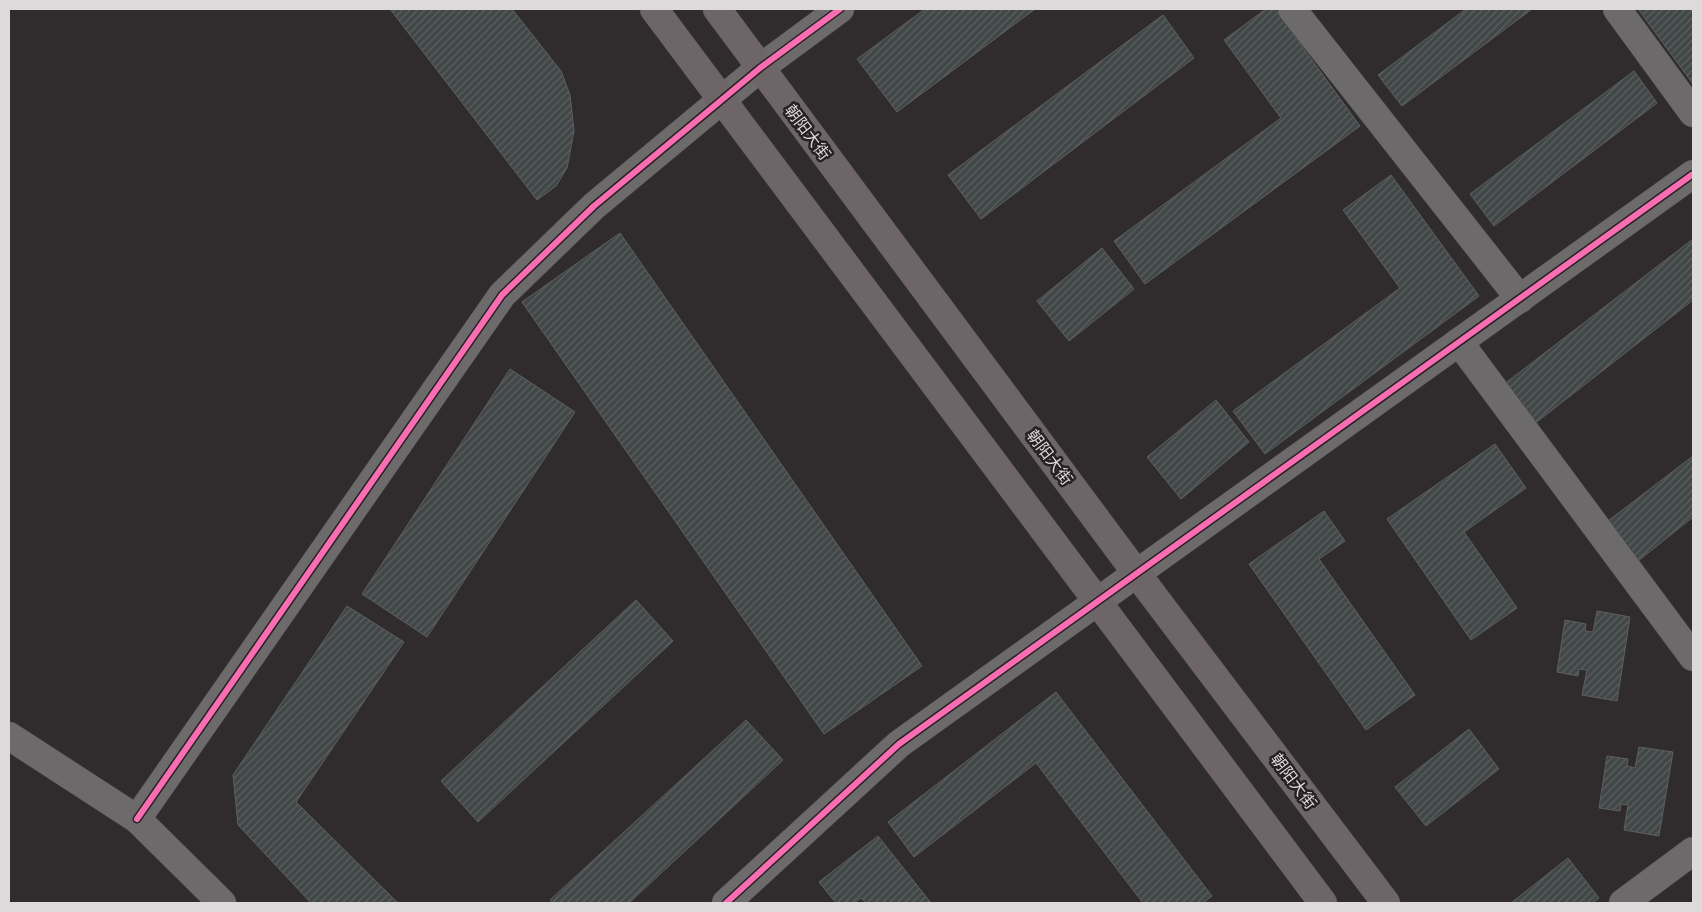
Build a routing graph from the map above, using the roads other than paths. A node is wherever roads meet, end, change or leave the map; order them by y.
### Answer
1 (654, 9) edge
2 (716, 9) edge
3 (840, 9) edge
4 (1292, 9) edge
5 (1617, 9) edge
6 (760, 68) junction
7 (721, 100) junction
8 (1693, 113) edge
9 (1693, 174) edge
10 (1520, 299) junction
11 (1459, 342) junction
12 (1137, 574) junction
13 (1097, 602) junction
14 (1693, 657) edge
15 (9, 736) edge
16 (137, 819) junction
17 (1693, 851) edge
18 (222, 903) edge
19 (726, 903) edge
20 (1323, 903) edge
21 (1386, 903) edge
22 (1623, 903) edge

1 - 7 main road
2 - 6 main road, 朝阳大街
3 - 6 street
4 - 10 street
5 - 8 street
6 - 7 street
6 - 12 main road, 朝阳大街
7 - 13 main road
7 - 16 street
9 - 10 street
10 - 11 street
11 - 12 street
11 - 14 street
12 - 13 street
12 - 21 main road, 朝阳大街
13 - 19 street
13 - 20 main road
15 - 16 street
16 - 18 street
17 - 22 street

